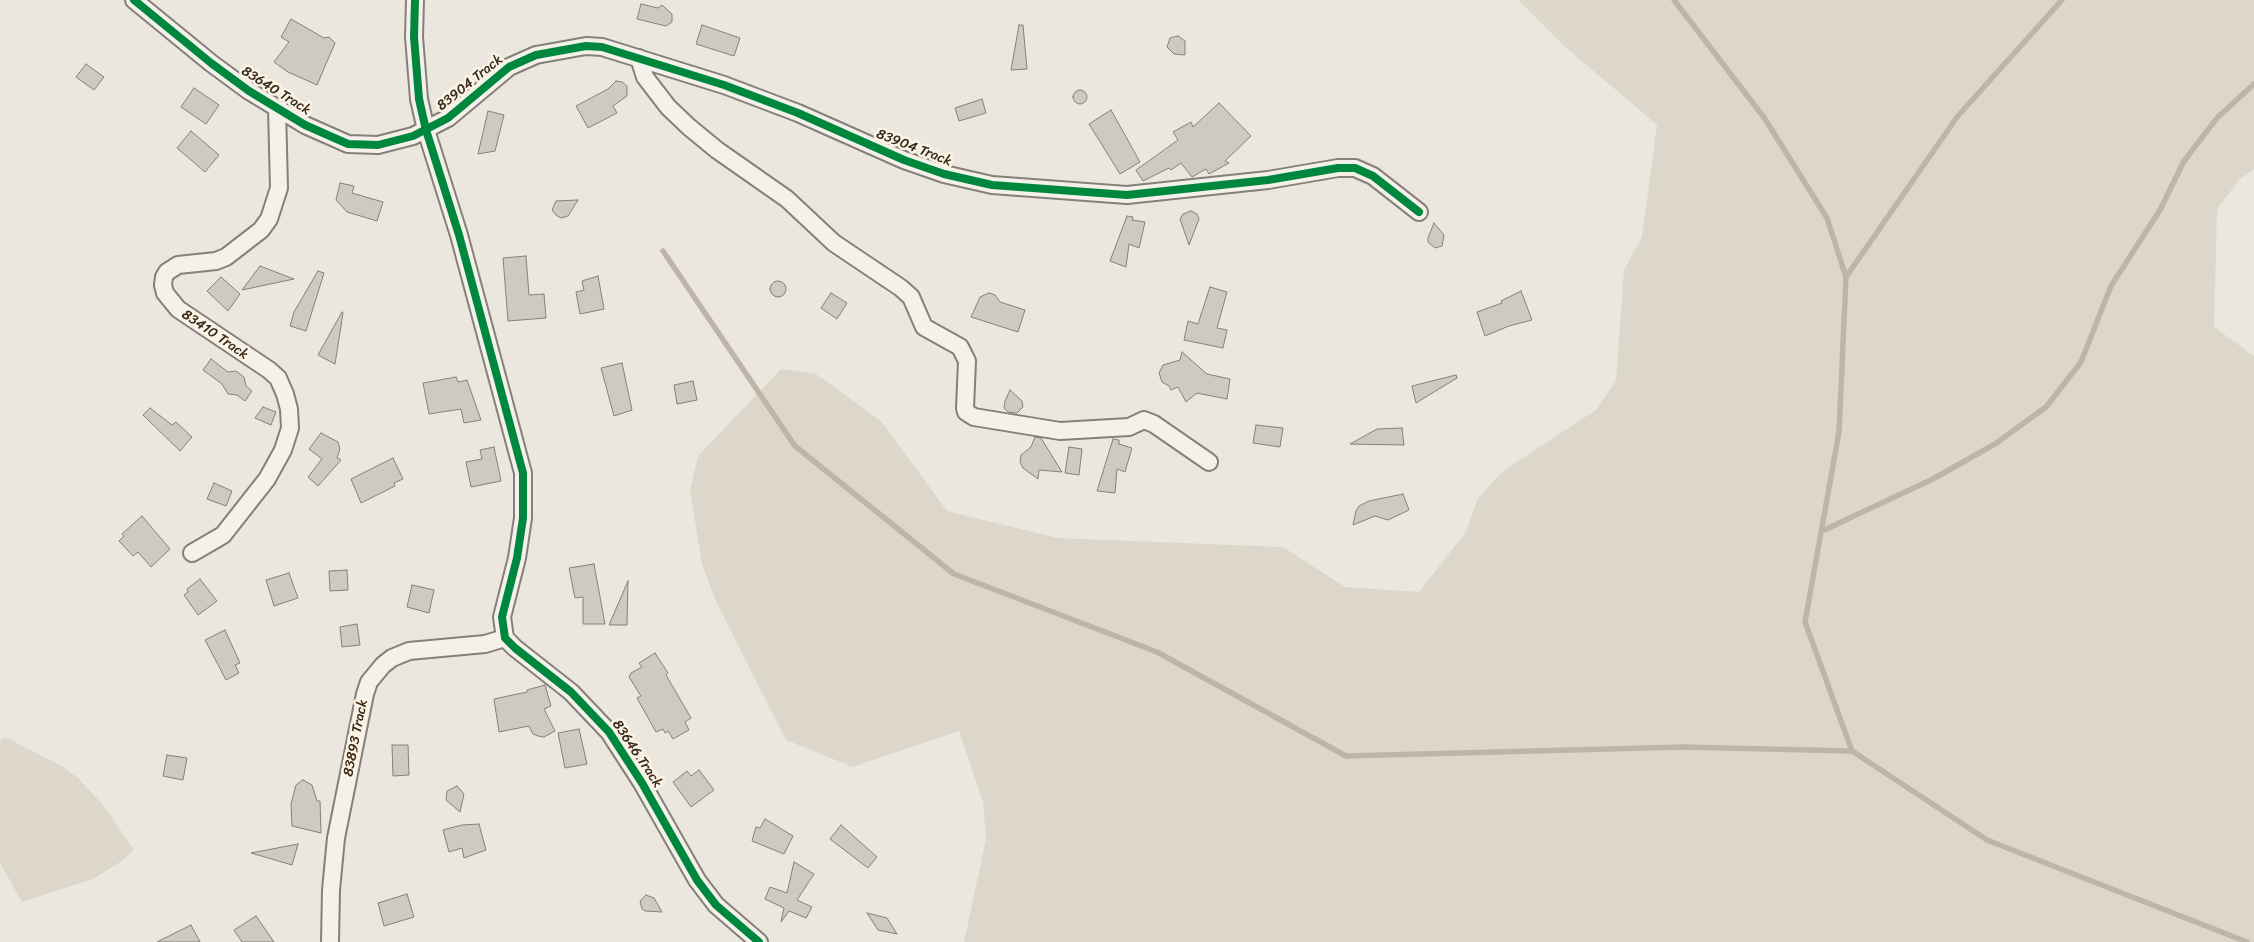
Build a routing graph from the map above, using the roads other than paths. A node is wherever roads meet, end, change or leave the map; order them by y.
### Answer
1 (134, 0) edge
2 (415, 0) edge
3 (639, 58) junction
4 (277, 108) junction
5 (426, 130) junction
6 (1419, 212) dead end
7 (1209, 462) dead end
8 (192, 552) dead end
9 (505, 638) junction
10 (330, 942) edge
11 (758, 942) edge

1 - 4 street, 83640 Track
2 - 5 street
3 - 5 street, 83904 Track
3 - 6 street, 83904 Track
3 - 7 street
4 - 5 street, 83640 Track
4 - 8 street, 83410 Track
5 - 9 street
9 - 10 street, 83893 Track
9 - 11 street, 83646 Track

